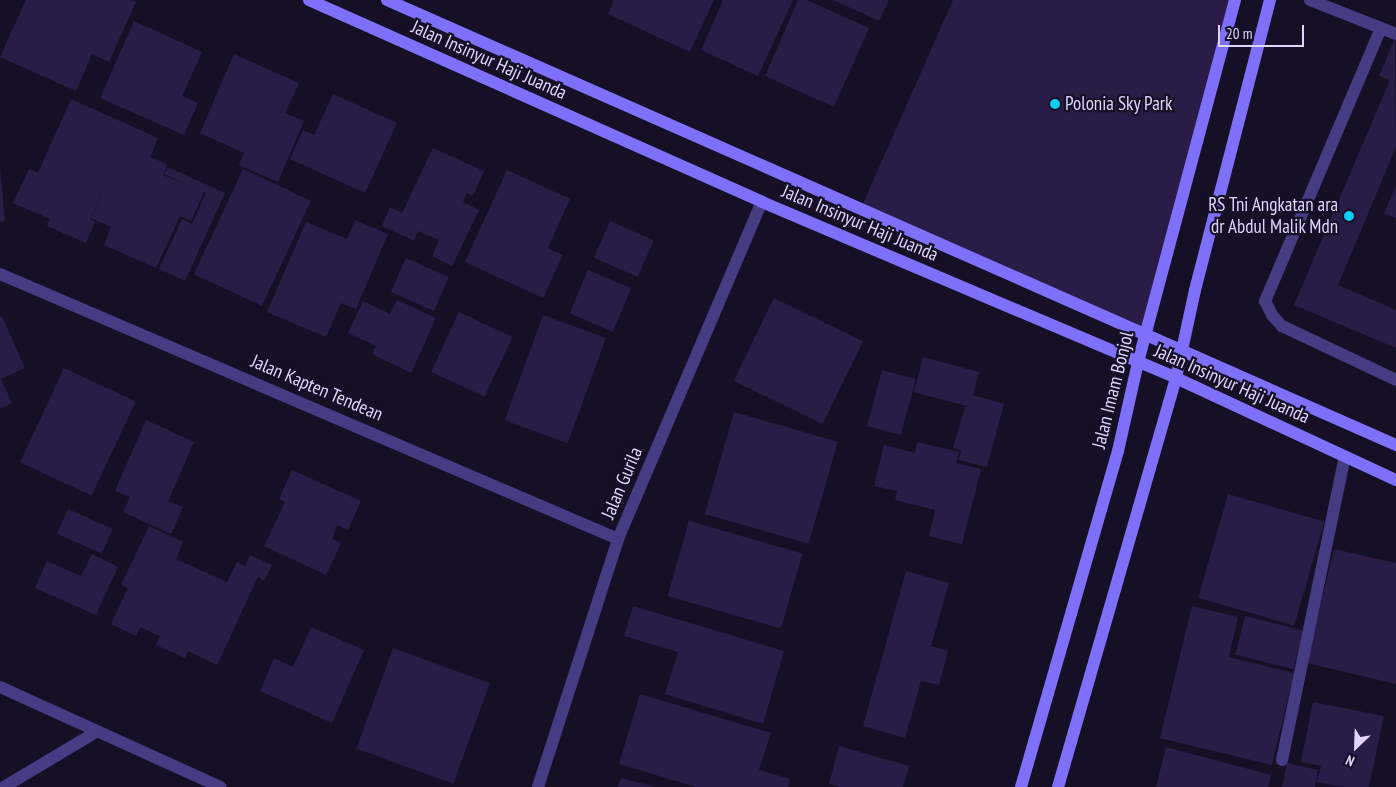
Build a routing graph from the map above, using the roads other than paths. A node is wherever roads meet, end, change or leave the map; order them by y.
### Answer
1 (309, 0) edge
2 (387, 0) edge
3 (1235, 0) edge
4 (1270, 0) edge
5 (1310, 0) edge
6 (1381, 28) junction
7 (1396, 34) edge
8 (762, 202) junction
9 (0, 274) edge
10 (1145, 335) junction
11 (1181, 348) junction
12 (1138, 362) junction
13 (1176, 378) junction
14 (1396, 380) edge
15 (1396, 445) edge
16 (1345, 456) junction
17 (1396, 480) edge
18 (618, 539) junction
19 (0, 687) edge
20 (96, 732) junction
21 (1282, 760) dead end
22 (4, 787) edge
23 (220, 787) edge
24 (538, 787) edge
25 (1021, 787) edge
26 (1058, 787) edge

1 - 8 main road, Jalan Insinyur Haji Juanda
2 - 10 main road, Jalan Insinyur Haji Juanda
3 - 10 main road, Jalan Imam Bonjol
4 - 11 main road
5 - 6 street
6 - 7 street
6 - 14 street
8 - 12 main road, Jalan Insinyur Haji Juanda
8 - 18 street, Jalan Gurila
9 - 18 street, Jalan Kapten Tendean
10 - 11 main road, Jalan Insinyur Haji Juanda
10 - 12 main road, Jalan Imam Bonjol
11 - 13 main road
11 - 15 main road, Jalan Insinyur Haji Juanda
12 - 13 main road, Jalan Insinyur Haji Juanda
12 - 25 main road, Jalan Imam Bonjol
13 - 16 main road, Jalan Insinyur Haji Juanda
13 - 26 main road
16 - 17 main road, Jalan Insinyur Haji Juanda
16 - 21 street
18 - 24 street, Jalan Gurila
19 - 20 street
20 - 22 street
20 - 23 street

